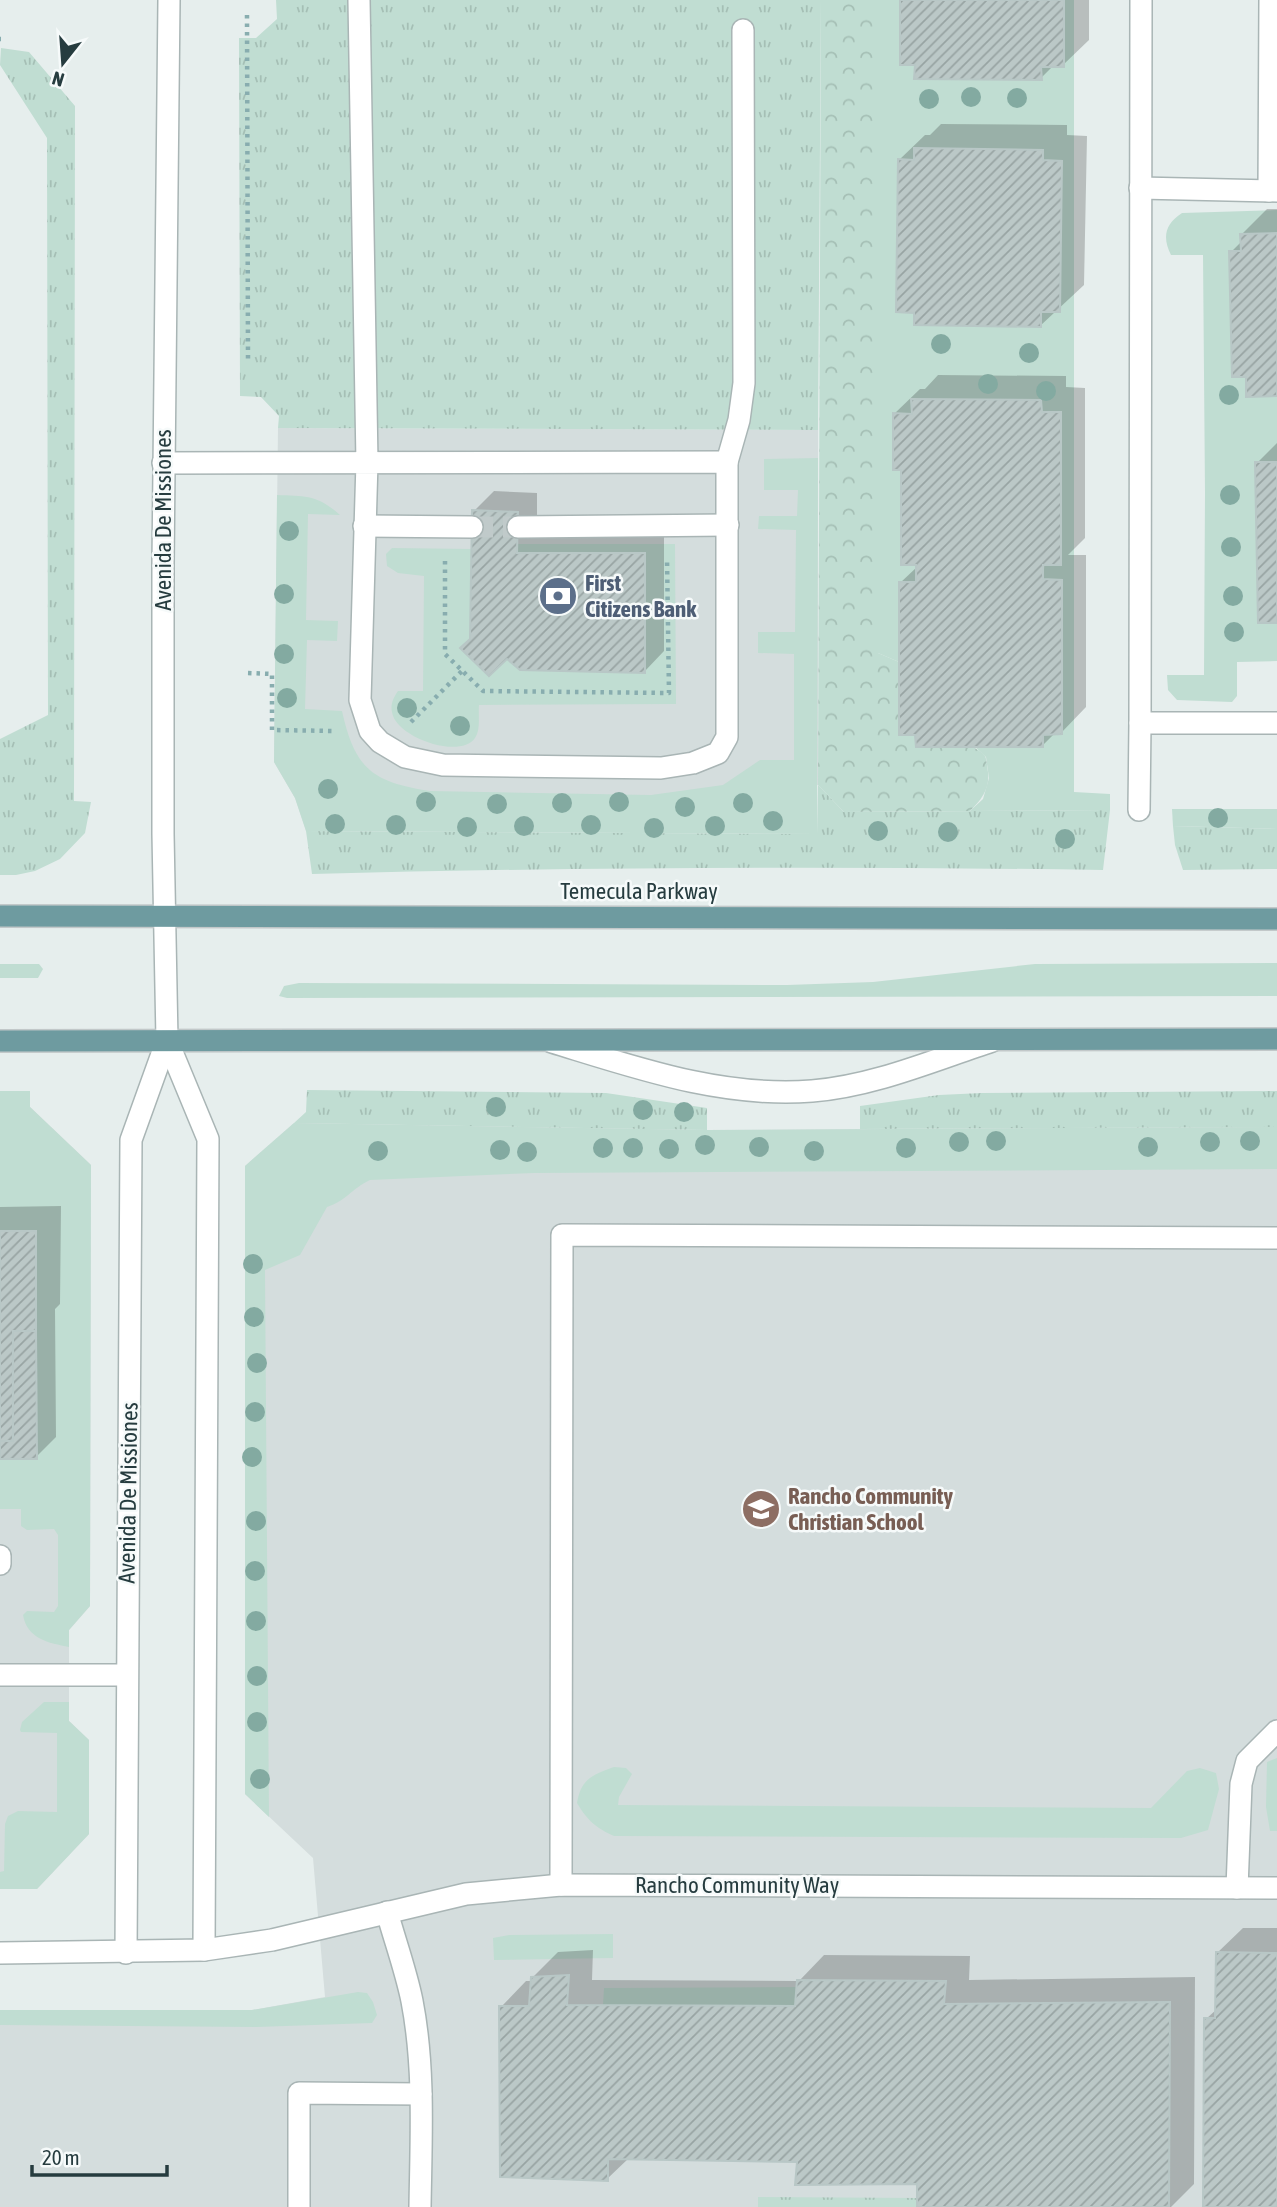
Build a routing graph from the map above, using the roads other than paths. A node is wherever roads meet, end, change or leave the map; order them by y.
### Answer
1 (169, 0) edge
2 (359, 0) edge
3 (1140, 0) edge
4 (1270, 0) edge
5 (743, 30) dead end
6 (1140, 188) junction
7 (1273, 191) edge
8 (367, 462) junction
9 (727, 462) junction
10 (163, 463) junction
11 (728, 525) junction
12 (364, 526) junction
13 (472, 527) tunnel mouth
14 (517, 527) tunnel mouth
15 (1140, 723) junction
16 (1277, 723) edge
17 (1139, 810) dead end
18 (164, 915) junction
19 (0, 916) edge
20 (1277, 919) edge
21 (1277, 1039) edge
22 (167, 1040) junction
23 (543, 1040) junction
24 (997, 1040) junction
25 (0, 1041) edge
26 (1277, 1238) edge
27 (0, 1556) edge
28 (0, 1564) edge
29 (0, 1675) edge
30 (126, 1675) junction
31 (1277, 1731) edge
32 (561, 1885) junction
33 (1237, 1888) junction
34 (1277, 1888) edge
35 (387, 1912) junction
36 (204, 1950) junction
37 (126, 1952) junction
38 (0, 1953) edge
39 (421, 2094) junction
40 (299, 2207) edge
41 (420, 2207) edge

1 - 10 street, Avenida De Missiones
2 - 8 street
3 - 6 street
4 - 7 street
5 - 9 street
6 - 7 street
6 - 15 street
8 - 9 street
8 - 10 street
8 - 12 street
9 - 11 street
10 - 18 street, Avenida De Missiones
11 - 12 street
11 - 14 street
12 - 13 street
15 - 16 street
15 - 17 street
18 - 19 main road, Temecula Parkway
18 - 20 main road, Temecula Parkway
18 - 22 street, Avenida De Missiones
21 - 24 main road
22 - 23 main road
22 - 25 main road
22 - 30 street, Avenida De Missiones
22 - 36 street, Avenida De Missiones
23 - 24 main road
23 - 24 street
26 - 32 street
27 - 28 street
29 - 30 street
30 - 37 street, Avenida De Missiones
31 - 33 street
32 - 33 street, Rancho Community Way
32 - 35 street, Rancho Community Way
33 - 34 street, Rancho Community Way
35 - 36 street, Rancho Community Way
35 - 39 street
36 - 37 street, Rancho Community Way
37 - 38 street, Rancho Community Way
39 - 40 street
39 - 41 street

